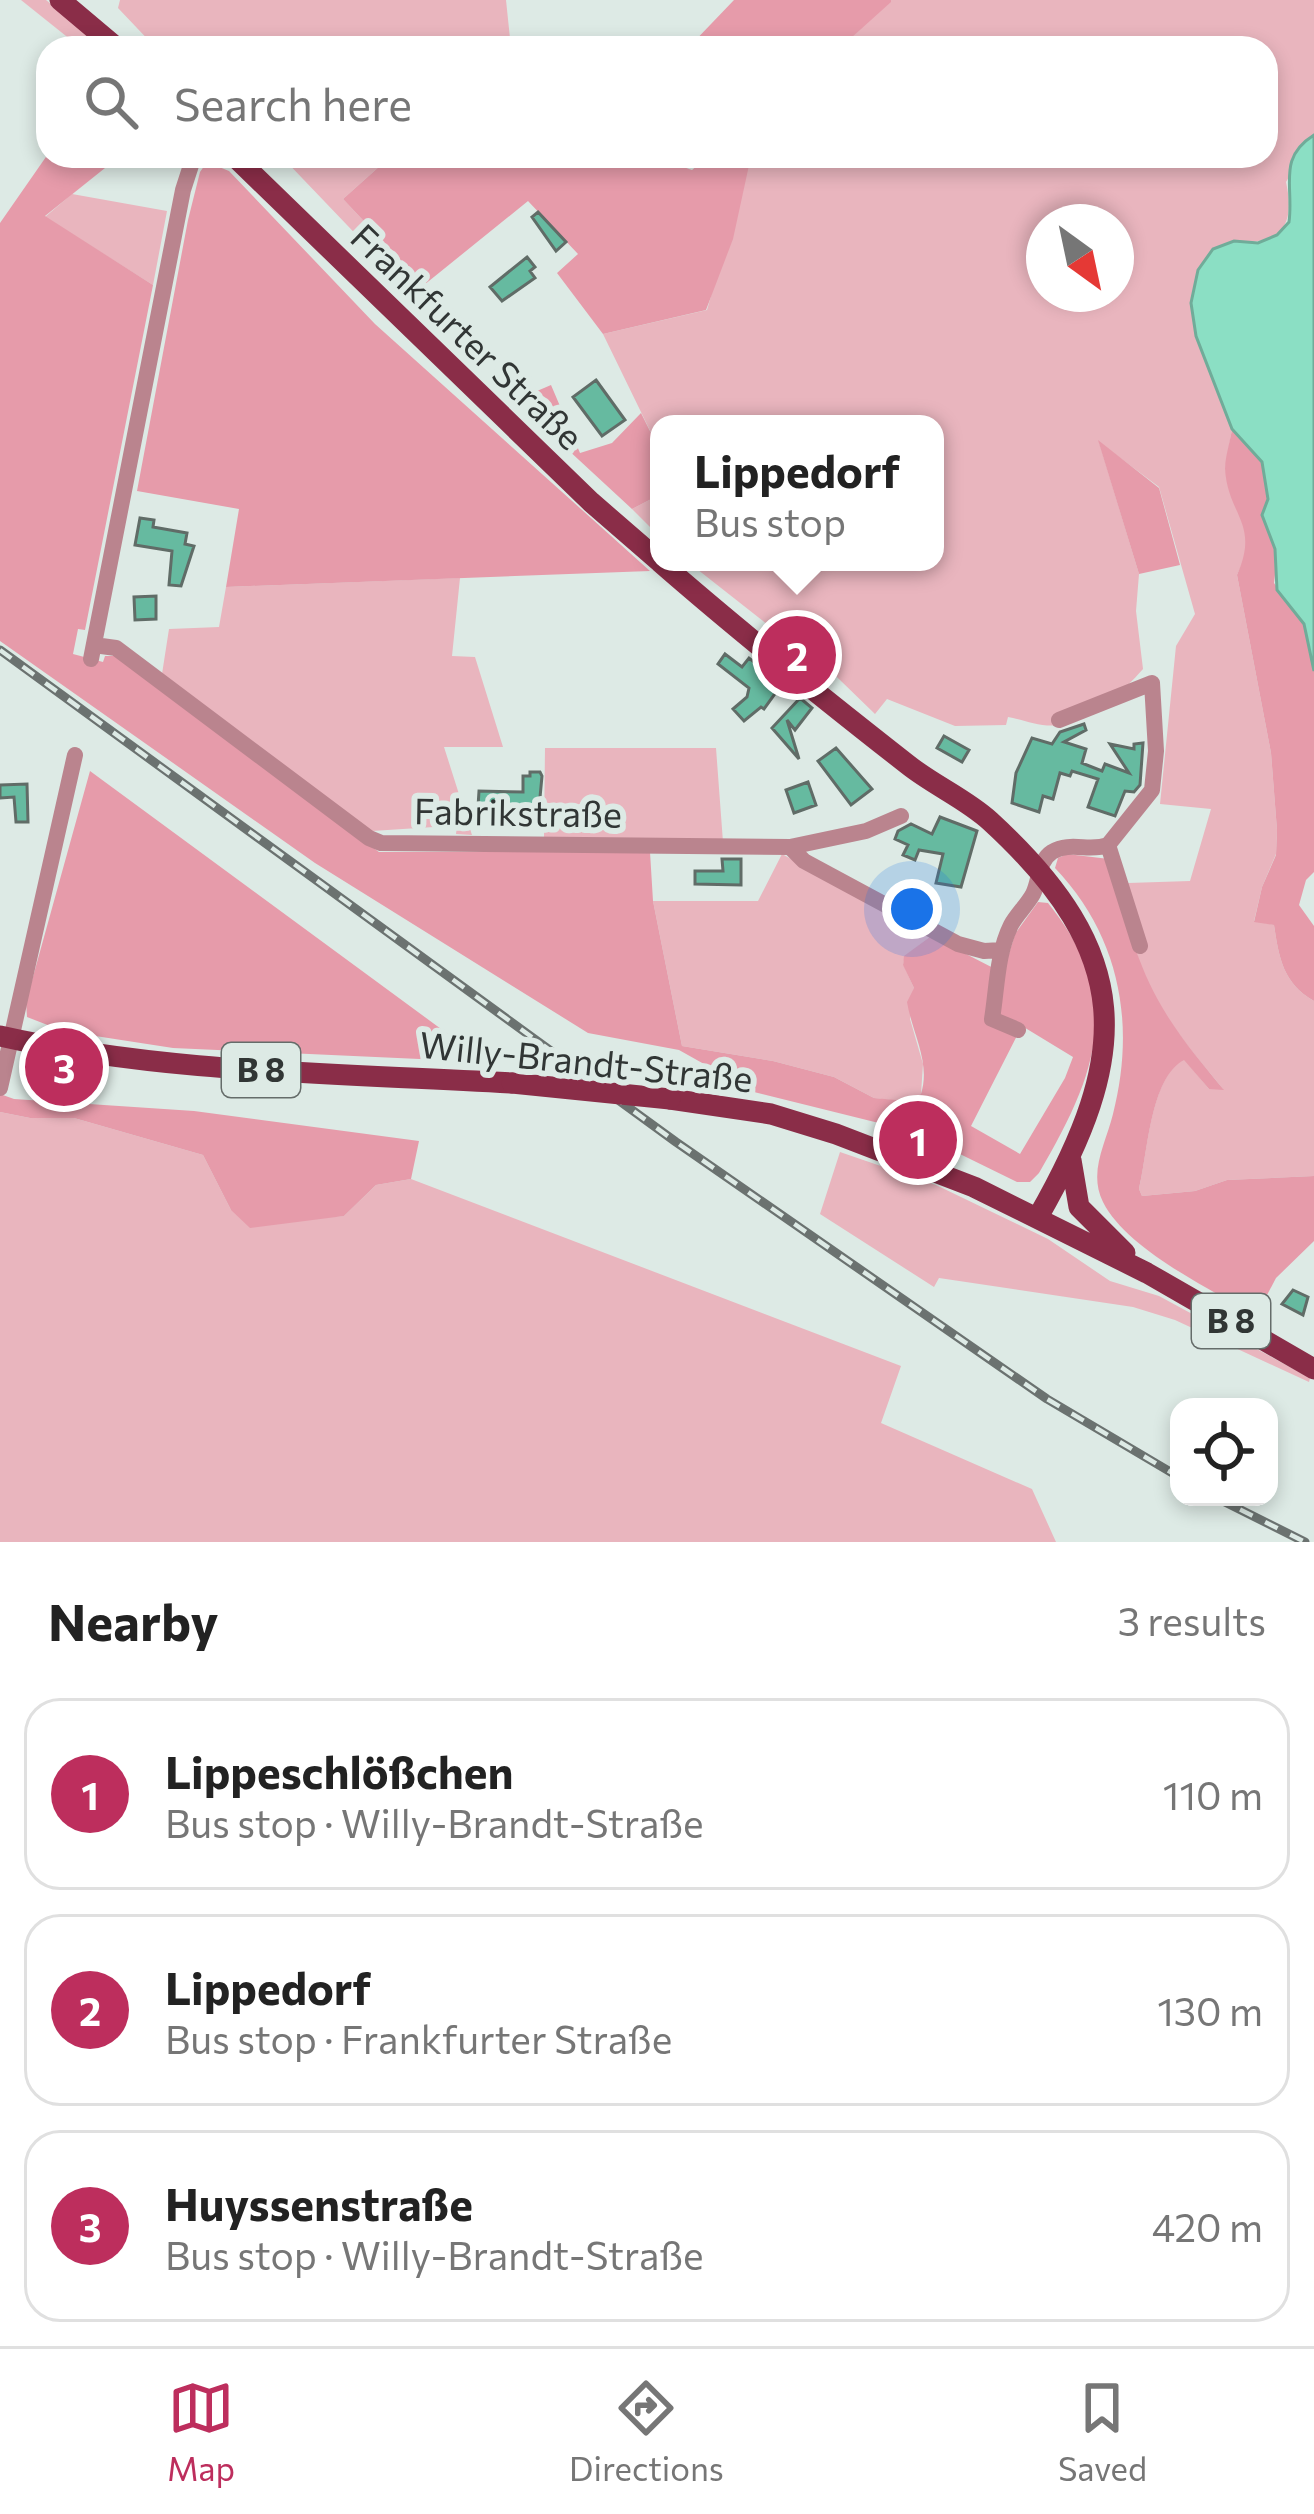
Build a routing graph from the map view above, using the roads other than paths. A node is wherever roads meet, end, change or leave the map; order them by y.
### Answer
1 (59, 0) edge
2 (102, 36) edge
3 (190, 168) edge
4 (246, 168) edge
5 (650, 554) edge
6 (670, 571) edge
7 (1060, 720) dead end
8 (75, 755) dead end
9 (902, 816) dead end
10 (1108, 845) junction
11 (790, 847) junction
12 (1039, 875) junction
13 (1140, 946) dead end
14 (1002, 950) junction
15 (1018, 1030) dead end
16 (6, 1038) edge
17 (0, 1088) edge
18 (1071, 1158) junction
19 (1038, 1217) junction
20 (1147, 1273) junction
21 (1314, 1369) edge

1 - 2 main road
3 - 11 street, Fabrikstraße
4 - 5 main road, Frankfurter Straße
6 - 12 main road, Frankfurter Straße
7 - 10 street
8 - 16 street
9 - 11 street, Fabrikstraße
10 - 12 street
10 - 13 street
11 - 14 street
12 - 14 street
12 - 18 main road, Frankfurter Straße
14 - 15 street
16 - 17 street
16 - 19 main road, Willy-Brandt-Straße / B 8, bridge
18 - 19 main road, Frankfurter Straße
18 - 20 main road
19 - 20 main road, Willy-Brandt-Straße / B 8
20 - 21 main road, Willy-Brandt-Straße / B 8

